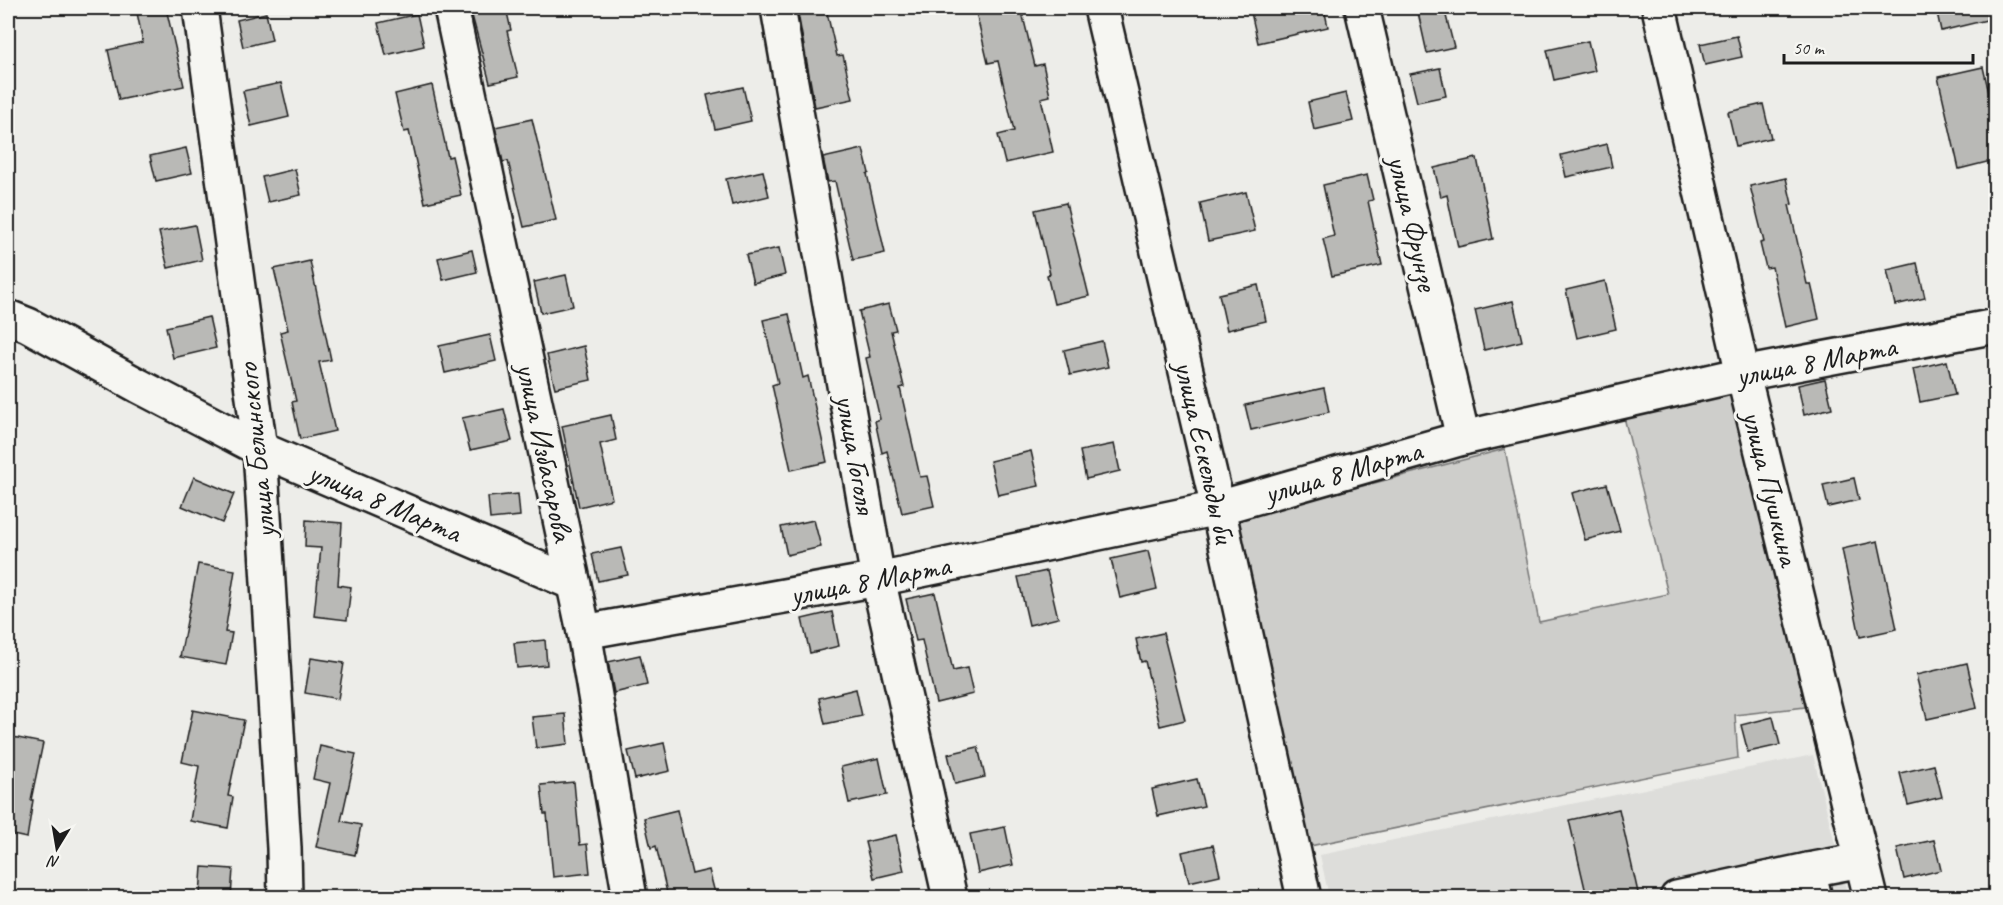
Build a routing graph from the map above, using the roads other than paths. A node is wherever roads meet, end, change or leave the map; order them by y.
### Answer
1 (200, 8) edge
2 (451, 8) edge
3 (778, 8) edge
4 (1101, 8) edge
5 (1362, 8) edge
6 (1659, 8) edge
7 (8, 317) edge
8 (1995, 326) edge
9 (1743, 374) junction
10 (1463, 438) junction
11 (260, 449) junction
12 (1218, 508) junction
13 (878, 579) junction
14 (573, 583) junction
15 (584, 632) junction
16 (1862, 860) junction
17 (1811, 884) edge
18 (285, 897) edge
19 (630, 897) edge
20 (950, 897) edge
21 (1304, 897) edge
22 (1677, 897) edge
23 (1871, 897) edge

1 - 11 street, улица Белинского
2 - 14 street, улица Избасарова
3 - 13 street, улица Гоголя
4 - 12 street, улица Ескельды би
5 - 10 street, улица Фрунзе
6 - 9 street, улица Пушкина
7 - 11 street, улица 8 Марта
8 - 9 street, улица 8 Марта
9 - 10 street, улица 8 Марта
9 - 16 street, улица Пушкина
10 - 12 street, улица 8 Марта
11 - 14 street, улица 8 Марта
11 - 18 street, улица Белинского
12 - 13 street, улица 8 Марта
12 - 21 street, улица Ескельды би
13 - 15 street, улица 8 Марта
13 - 20 street, улица Гоголя
14 - 15 street, улица Избасарова
15 - 19 street, улица Избасарова
16 - 17 street
16 - 23 street, улица Пушкина
17 - 22 street

